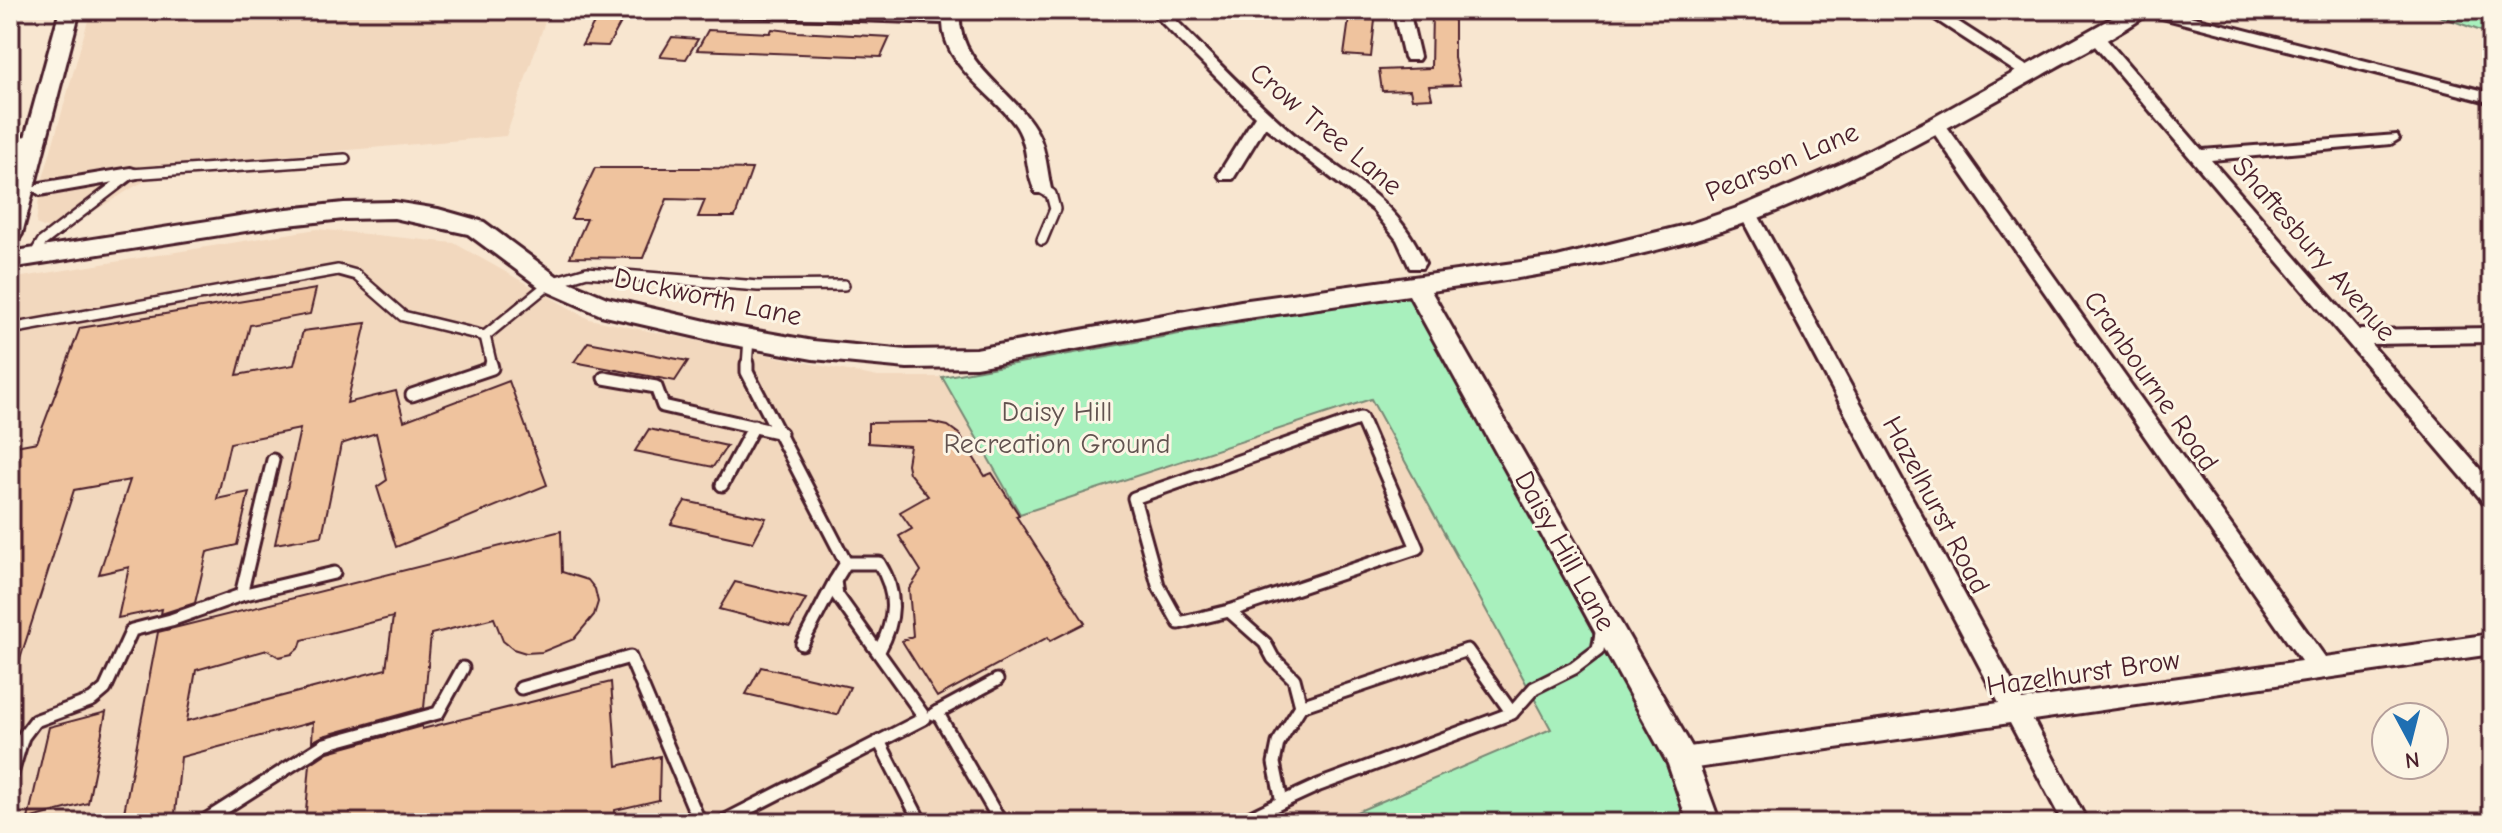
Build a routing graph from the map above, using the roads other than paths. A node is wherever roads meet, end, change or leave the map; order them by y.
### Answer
1 (70, 10) edge
2 (712, 10) edge
3 (1157, 10) edge
4 (1401, 10) edge
5 (1929, 10) edge
6 (2141, 10) edge
7 (2148, 10) edge
8 (950, 14) edge
9 (2095, 36) junction
10 (1412, 57) dead end
11 (2028, 72) junction
12 (2492, 98) edge
13 (1263, 116) junction
14 (1937, 125) junction
15 (34, 139) junction
16 (2391, 139) dead end
17 (10, 144) edge
18 (2198, 156) junction
19 (345, 159) dead end
20 (131, 174) junction
21 (1227, 175) dead end
22 (40, 189) dead end
23 (1042, 189) joint
24 (1748, 213) junction
25 (10, 234) edge
26 (1042, 240) dead end
27 (21, 259) edge
28 (1415, 273) junction
29 (550, 283) junction
30 (844, 285) dead end
31 (10, 329) edge
32 (2492, 335) edge
33 (485, 336) junction
34 (2353, 337) junction
35 (749, 338) junction
36 (604, 378) dead end
37 (412, 395) dead end
38 (754, 426) junction
39 (781, 433) junction
40 (273, 460) dead end
41 (722, 485) dead end
42 (2492, 498) edge
43 (846, 563) junction
44 (334, 573) dead end
45 (835, 581) junction
46 (241, 595) junction
47 (1229, 611) junction
48 (1603, 619) junction
49 (802, 644) dead end
50 (2492, 644) edge
51 (879, 651) junction
52 (463, 668) dead end
53 (2320, 669) junction
54 (997, 680) dead end
55 (521, 688) dead end
56 (1301, 706) junction
57 (1512, 713) junction
58 (2016, 713) junction
59 (931, 715) junction
60 (880, 743) junction
61 (1682, 759) junction
62 (10, 780) edge
63 (1283, 805) junction
64 (201, 823) edge
65 (700, 823) edge
66 (720, 823) edge
67 (921, 823) edge
68 (1001, 823) edge
69 (1239, 823) edge
70 (1704, 823) edge
71 (2076, 823) edge

1 - 15 street
2 - 8 street
3 - 13 street, Crow Tree Lane
4 - 10 street
5 - 11 street
6 - 9 street, Pearson Lane
7 - 12 street
8 - 23 street
9 - 11 street, Pearson Lane
9 - 18 street, Shaftesbury Avenue
11 - 14 street, Pearson Lane
13 - 21 street
13 - 28 street, Crow Tree Lane
14 - 24 street, Pearson Lane
14 - 53 street, Cranbourne Road
15 - 17 lane
15 - 25 street
16 - 18 street
18 - 34 street, Shaftesbury Avenue
19 - 20 lane
20 - 22 street
20 - 27 lane
23 - 26 lane
24 - 28 street, Pearson Lane
24 - 58 street, Hazelhurst Road
27 - 29 street, Duckworth Lane
28 - 35 street, Duckworth Lane
28 - 48 street, Daisy Hill Lane
29 - 30 lane
29 - 33 lane
29 - 35 street, Duckworth Lane
31 - 33 lane
32 - 34 street
33 - 37 lane
34 - 42 street, Shaftesbury Avenue
35 - 39 lane
36 - 38 lane
38 - 39 lane
38 - 41 lane
39 - 43 lane
40 - 46 lane
43 - 45 lane
43 - 51 lane
44 - 46 lane
45 - 49 lane
45 - 51 lane
46 - 62 lane
47 - 47 lane
47 - 56 lane
48 - 57 lane
48 - 61 street, Daisy Hill Lane
50 - 53 street, Hazelhurst Brow
51 - 59 lane
52 - 64 lane
53 - 58 street, Hazelhurst Brow
54 - 59 lane
55 - 65 lane
56 - 57 lane
56 - 63 lane
57 - 63 lane
58 - 61 street, Hazelhurst Brow
58 - 71 street, Hazelhurst Road
59 - 60 lane
59 - 68 lane
60 - 66 lane
60 - 67 lane
61 - 70 street, Daisy Hill Lane
63 - 69 lane

